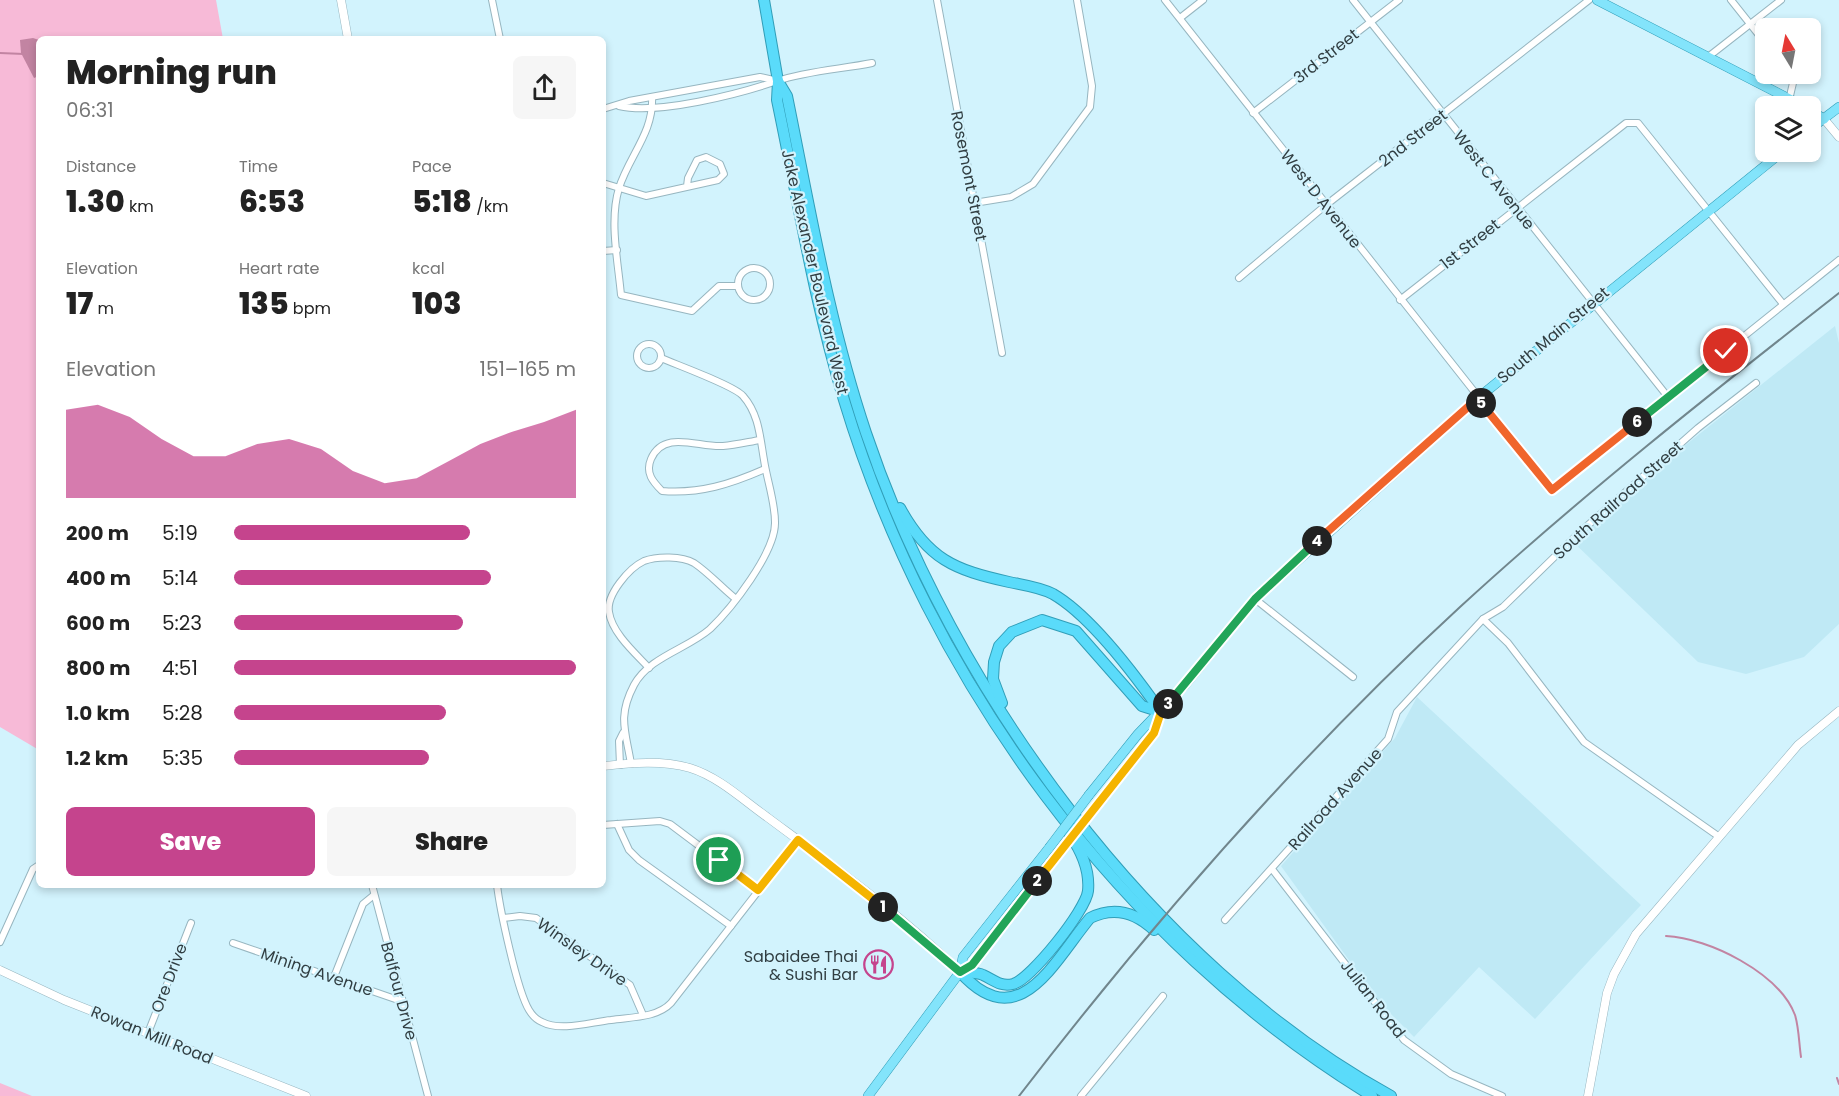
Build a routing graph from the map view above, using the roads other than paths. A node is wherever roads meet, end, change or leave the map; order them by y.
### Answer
1 (341, 0) edge
2 (492, 0) edge
3 (764, 0) edge
4 (937, 0) edge
5 (1077, 0) edge
6 (1166, 0) edge
7 (1203, 0) edge
8 (1353, 0) edge
9 (1400, 0) edge
10 (1589, 0) edge
11 (1597, 0) edge
12 (1731, 0) edge
13 (1780, 0) edge
14 (1180, 18) junction
15 (1370, 23) junction
16 (1750, 24) junction
17 (1755, 30) edge
18 (347, 36) edge
19 (499, 36) edge
20 (1708, 57) junction
21 (872, 63) dead end
22 (777, 81) junction
23 (1779, 96) edge
24 (652, 97) junction
25 (619, 106) junction
26 (652, 106) junction
27 (1839, 107) edge
28 (606, 108) edge
29 (1253, 113) junction
30 (1443, 115) junction
31 (1821, 117) edge
32 (1824, 119) junction
33 (1821, 121) edge
34 (1839, 137) edge
35 (1769, 162) edge
36 (606, 184) edge
37 (687, 186) junction
38 (619, 188) junction
39 (974, 203) junction
40 (1326, 205) junction
41 (1516, 208) junction
42 (1707, 210) junction
43 (617, 250) junction
44 (606, 251) edge
45 (1839, 260) edge
46 (1239, 278) dead end
47 (738, 286) junction
48 (827, 293) junction
49 (1400, 300) junction
50 (1592, 303) junction
51 (1783, 304) junction
52 (1002, 353) dead end
53 (661, 358) junction
54 (1756, 383) dead end
55 (1668, 397) junction
56 (1478, 398) junction
57 (760, 440) junction
58 (765, 469) junction
59 (736, 599) junction
60 (1255, 599) junction
61 (1483, 619) junction
62 (649, 668) junction
63 (1353, 677) dead end
64 (1839, 711) edge
65 (1161, 712) junction
66 (623, 733) junction
67 (631, 764) junction
68 (620, 765) junction
69 (606, 766) edge
70 (1037, 774) junction
71 (617, 824) junction
72 (606, 825) edge
73 (1718, 836) junction
74 (798, 840) junction
75 (36, 867) edge
76 (1272, 869) junction
77 (373, 888) edge
78 (498, 888) edge
79 (758, 890) junction
80 (374, 895) junction
81 (503, 918) junction
82 (1225, 920) dead end
83 (190, 923) dead end
84 (731, 926) junction
85 (0, 942) edge
86 (233, 943) dead end
87 (0, 970) edge
88 (960, 972) junction
89 (334, 977) junction
90 (1163, 996) dead end
91 (401, 1001) junction
92 (1240, 1001) junction
93 (643, 1016) junction
94 (148, 1033) junction
95 (306, 1096) edge
96 (428, 1096) edge
97 (868, 1096) edge
98 (1081, 1096) edge
99 (1372, 1096) edge
100 (1391, 1096) edge
101 (1502, 1096) edge
102 (1588, 1096) edge

1 - 18 street
2 - 19 street
3 - 22 highway, Jake Alexander Boulevard West
4 - 39 street, Rosemont Street
5 - 39 street
6 - 14 street, West D Avenue
7 - 14 street
8 - 15 street, West C Avenue
9 - 15 street, 3rd Street
10 - 30 street, 2nd Street
11 - 20 main road
12 - 16 street
13 - 16 street
14 - 29 street, West D Avenue
15 - 29 street, 3rd Street
15 - 30 street, West C Avenue
16 - 17 street
16 - 20 street
20 - 23 main road
21 - 22 street
22 - 24 street
22 - 26 street
22 - 48 highway, Jake Alexander Boulevard West
22 - 70 highway, Jake Alexander Boulevard West
24 - 25 street
24 - 26 street
25 - 26 street
25 - 28 street
26 - 38 street
27 - 32 main road
29 - 40 street, West D Avenue
30 - 40 street, 2nd Street
30 - 41 street, West C Avenue
31 - 32 main road
32 - 33 main road
32 - 34 street
35 - 42 main road, South Main Street
36 - 38 street
37 - 37 street
37 - 38 street
38 - 43 street
39 - 52 street, Rosemont Street
40 - 46 street, 2nd Street
40 - 49 street, West D Avenue
41 - 42 street, 1st Street
41 - 49 street, 1st Street
41 - 50 street, West C Avenue
42 - 50 main road, South Main Street
42 - 51 street
43 - 44 street
43 - 47 street
45 - 51 street
47 - 47 street
48 - 65 highway
48 - 70 highway
49 - 56 street, West D Avenue
50 - 55 street, West C Avenue
50 - 56 main road, South Main Street
51 - 55 street
53 - 53 street
53 - 57 street
54 - 61 street, South Railroad Street
55 - 56 street, West D Avenue
56 - 60 main road, South Main Street
57 - 58 street
57 - 58 street
58 - 59 street
59 - 62 street
59 - 62 street
60 - 63 street
60 - 65 main road, South Main Street
61 - 73 street
61 - 76 street, Railroad Avenue
62 - 66 street
64 - 73 street
65 - 70 highway
65 - 88 main road, South Main Street, bridge
65 - 88 main road, South Main Street, bridge
66 - 67 street
66 - 68 street
67 - 68 street
67 - 74 street
68 - 69 street
70 - 88 highway
70 - 92 highway
70 - 100 highway
71 - 72 street
71 - 79 street
71 - 84 street
73 - 102 street
74 - 79 street
74 - 88 street
75 - 85 street
76 - 82 street, Railroad Avenue
76 - 101 street, Julian Road
77 - 80 street, Balfour Drive
78 - 81 street
79 - 84 street
80 - 89 street
80 - 91 street, Balfour Drive
81 - 93 street, Winsley Drive
81 - 93 street
83 - 94 street, Ore Drive
84 - 93 street
86 - 89 street, Mining Avenue
87 - 94 street, Rowan Mill Road
88 - 92 highway
88 - 97 main road, South Main Street
89 - 91 street, Mining Avenue
90 - 98 street
91 - 96 street, Balfour Drive
92 - 99 highway
94 - 95 street, Rowan Mill Road

